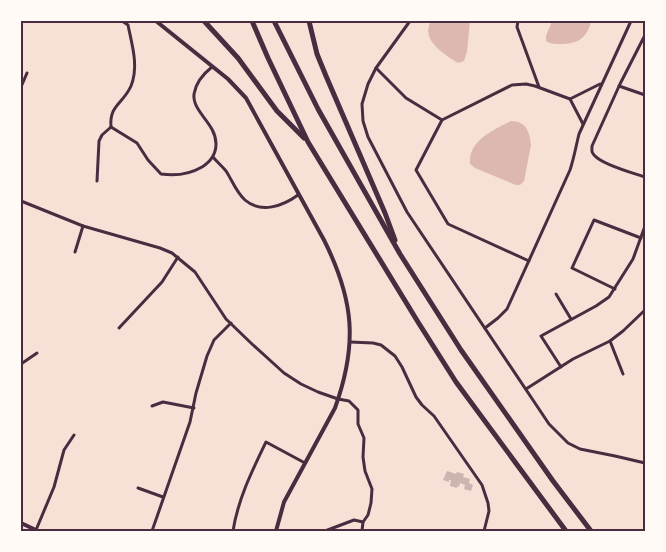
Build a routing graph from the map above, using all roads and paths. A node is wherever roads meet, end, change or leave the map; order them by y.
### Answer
1 (122, 21) edge
2 (131, 21) edge
3 (156, 21) edge
4 (204, 21) edge
5 (252, 21) edge
6 (274, 21) edge
7 (309, 21) edge
8 (410, 21) edge
9 (518, 21) edge
10 (631, 21) edge
11 (128, 25) junction
12 (645, 35) edge
13 (212, 67) junction
14 (376, 68) junction
15 (27, 73) dead end
16 (602, 83) junction
17 (620, 85) junction
18 (21, 87) edge
19 (540, 88) junction
20 (645, 95) edge
21 (570, 99) junction
22 (442, 120) junction
23 (583, 124) junction
24 (111, 127) junction
25 (308, 142) junction
26 (213, 157) junction
27 (645, 177) edge
28 (98, 181) dead end
29 (298, 195) junction
30 (21, 201) edge
31 (83, 226) junction
32 (645, 226) edge
33 (641, 238) junction
34 (75, 252) dead end
35 (400, 254) junction
36 (178, 257) junction
37 (529, 261) junction
38 (615, 289) junction
39 (556, 294) dead end
40 (645, 310) edge
41 (571, 319) junction
42 (231, 323) junction
43 (119, 328) dead end
44 (484, 328) junction
45 (610, 341) junction
46 (350, 342) junction
47 (37, 352) dead end
48 (21, 364) edge
49 (561, 367) junction
50 (623, 374) dead end
51 (526, 390) junction
52 (338, 399) junction
53 (152, 406) dead end
54 (194, 408) junction
55 (74, 435) dead end
56 (305, 463) junction
57 (645, 463) edge
58 (138, 488) dead end
59 (164, 497) junction
60 (363, 522) junction
61 (21, 523) edge
62 (37, 531) edge
63 (152, 531) edge
64 (233, 531) edge
65 (276, 531) edge
66 (325, 531) edge
67 (362, 531) edge
68 (484, 531) edge
69 (566, 531) edge
70 (591, 531) edge

1 - 11 street
2 - 11 street
3 - 13 street
4 - 25 highway
5 - 25 highway
6 - 35 highway
7 - 35 highway
8 - 14 street
9 - 19 street
10 - 16 street
11 - 24 street
12 - 17 street
13 - 26 street
13 - 29 street
14 - 22 street
14 - 44 street
15 - 18 street
16 - 21 street
16 - 23 street
17 - 20 street
17 - 27 street
19 - 21 street
19 - 22 street
21 - 23 street
22 - 37 street
23 - 37 street
24 - 26 street
24 - 28 street
25 - 69 highway
26 - 29 street
29 - 46 street
30 - 31 street
31 - 34 street
31 - 36 street
32 - 33 street
33 - 38 street
33 - 38 street
35 - 70 highway
36 - 42 street
36 - 43 street
37 - 44 street
38 - 41 street
39 - 41 street
40 - 45 street
41 - 49 street
42 - 52 street
42 - 54 street
44 - 51 street
45 - 49 street
45 - 50 street
46 - 52 street
46 - 68 street
47 - 48 street
49 - 51 street
51 - 57 street
52 - 56 street
52 - 60 street
53 - 54 street
54 - 59 street
55 - 62 street
56 - 64 street
56 - 65 street
58 - 59 street
59 - 63 street
60 - 66 street
60 - 67 street
61 - 62 street

